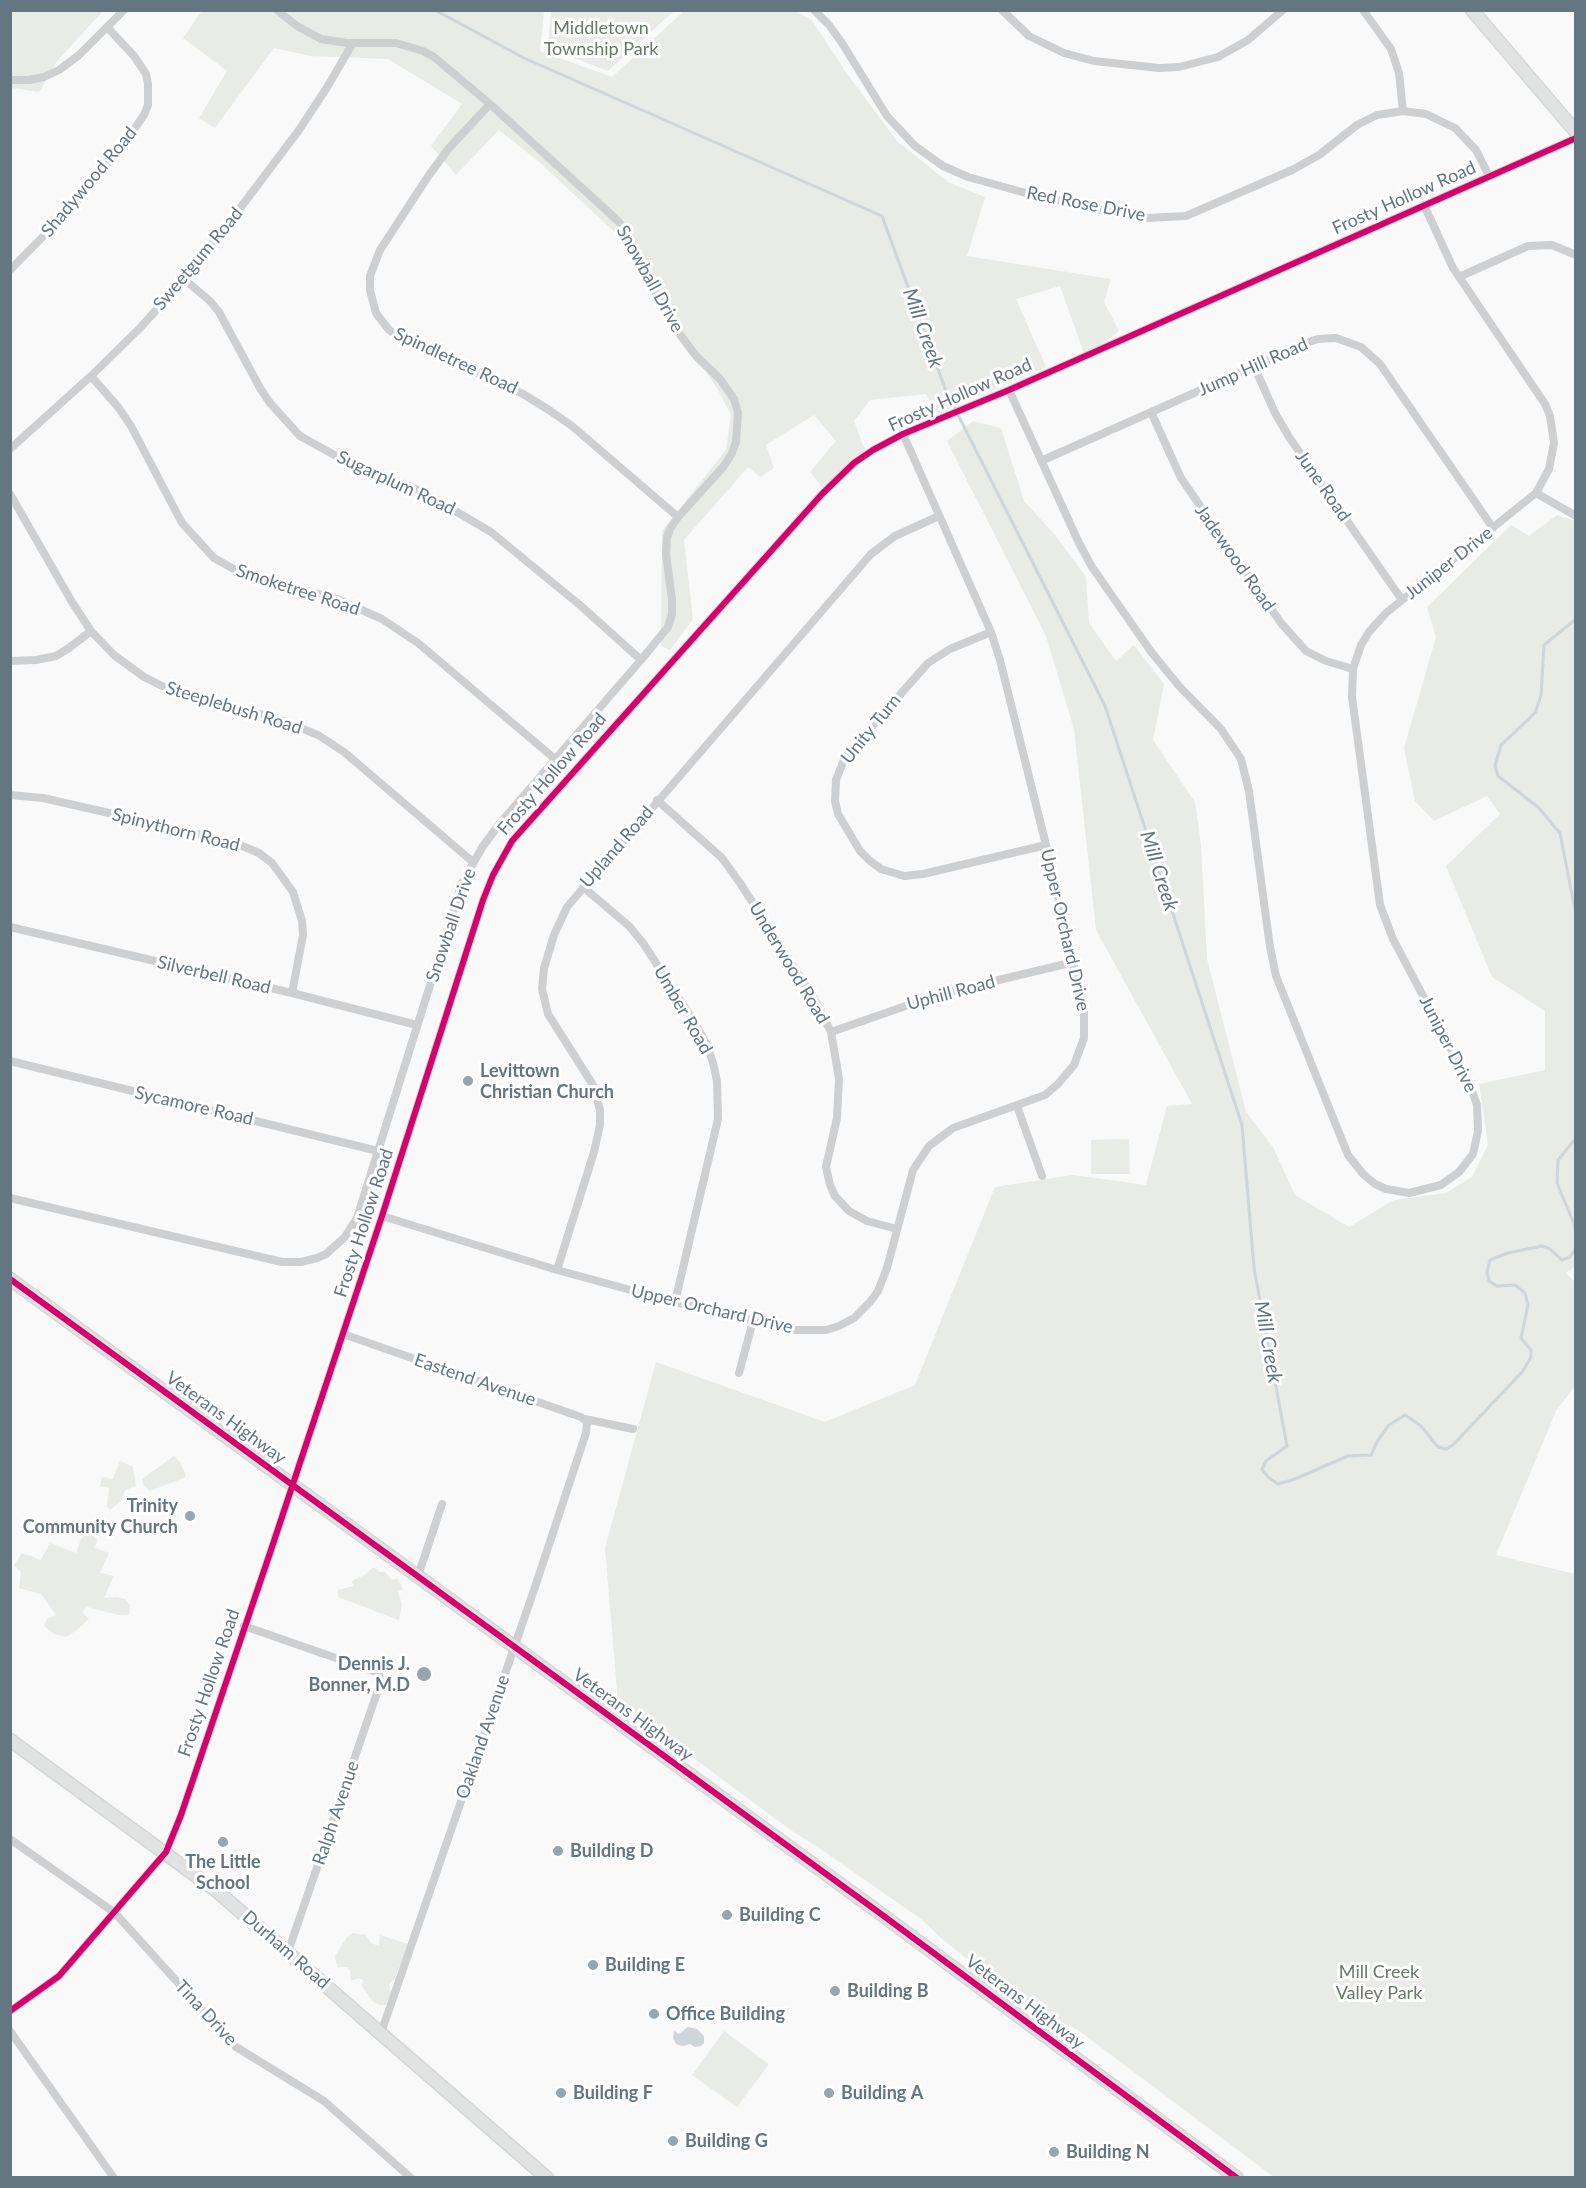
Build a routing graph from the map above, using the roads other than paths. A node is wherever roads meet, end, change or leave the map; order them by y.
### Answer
1 (124, 10) edge
2 (278, 10) edge
3 (814, 10) edge
4 (1002, 10) edge
5 (1284, 10) edge
6 (1363, 10) edge
7 (1472, 10) edge
8 (107, 27) junction
9 (353, 43) junction
10 (10, 80) edge
11 (490, 104) junction
12 (1403, 111) junction
13 (1575, 132) edge
14 (1575, 138) edge
15 (1489, 176) junction
16 (1424, 205) junction
17 (1575, 255) edge
18 (10, 270) edge
19 (1459, 276) junction
20 (184, 279) junction
21 (1254, 366) junction
22 (91, 376) junction
23 (1009, 390) junction
24 (1151, 412) junction
25 (903, 434) junction
26 (10, 449) edge
27 (1041, 461) junction
28 (1536, 493) junction
29 (10, 494) edge
30 (939, 516) junction
31 (1575, 516) edge
32 (678, 517) junction
33 (1493, 528) junction
34 (1402, 600) junction
35 (91, 630) junction
36 (991, 632) junction
37 (642, 660) junction
38 (10, 661) edge
39 (1353, 669) junction
40 (555, 759) junction
41 (10, 795) edge
42 (657, 800) junction
43 (1046, 845) junction
44 (473, 862) junction
45 (583, 887) junction
46 (10, 927) edge
47 (1074, 962) junction
48 (292, 993) junction
49 (417, 1025) junction
50 (831, 1032) junction
51 (10, 1061) edge
52 (1017, 1106) junction
53 (378, 1150) junction
54 (1042, 1176) dead end
55 (10, 1198) edge
56 (382, 1216) junction
57 (897, 1229) junction
58 (557, 1270) junction
59 (10, 1279) edge
60 (675, 1302) junction
61 (753, 1321) junction
62 (343, 1334) junction
63 (739, 1372) dead end
64 (585, 1419) junction
65 (633, 1429) dead end
66 (292, 1484) junction
67 (441, 1504) dead end
68 (418, 1576) junction
69 (244, 1626) junction
70 (514, 1647) junction
71 (10, 1740) edge
72 (10, 1839) edge
73 (166, 1852) junction
74 (115, 1912) junction
75 (288, 1952) junction
76 (10, 2011) edge
77 (10, 2031) edge
78 (381, 2033) junction
79 (114, 2178) edge
80 (411, 2178) edge
81 (548, 2178) edge
82 (1237, 2178) edge

1 - 8 street
2 - 9 street, Snowball Drive
3 - 12 street, Red Rose Drive
4 - 5 street
6 - 12 street
7 - 13 main road
8 - 10 street
8 - 18 street, Shadywood Road
9 - 11 street, Snowball Drive
9 - 20 street, Sweetgum Road
11 - 32 street, Snowball Drive
11 - 32 street, Spindletree Road
12 - 15 street, Red Rose Drive
14 - 15 street, Frosty Hollow Road
15 - 16 street, Frosty Hollow Road
16 - 19 street, Juniper Drive
16 - 23 street, Frosty Hollow Road
17 - 19 street
19 - 28 street, Juniper Drive
20 - 22 street, Sweetgum Road
20 - 37 street, Sugarplum Road
21 - 24 street, Jump Hill Road
21 - 33 street, Jump Hill Road
21 - 34 street, June Road
22 - 26 street, Sweetgum Road
22 - 40 street, Smoketree Road
23 - 25 street, Frosty Hollow Road
23 - 27 street, Juniper Drive
24 - 27 street, Jump Hill Road
24 - 39 street, Jadewood Road
25 - 30 street, Upper Orchard Drive
25 - 56 street, Frosty Hollow Road
27 - 39 street, Juniper Drive
28 - 31 street
28 - 33 street, Juniper Drive
29 - 35 street, Steeplebush Road
30 - 36 street, Upper Orchard Drive
30 - 42 street, Upland Road
32 - 37 street, Snowball Drive
33 - 34 street, Juniper Drive
34 - 39 street, Juniper Drive
35 - 38 street
35 - 44 street, Steeplebush Road
36 - 43 street, Upper Orchard Drive
36 - 43 street, Unity Turn
37 - 40 street, Snowball Drive
40 - 44 street, Snowball Drive
41 - 48 street, Spinythorn Road
42 - 45 street, Upland Road
42 - 50 street, Underwood Road
43 - 47 street, Upper Orchard Drive
44 - 49 street, Snowball Drive
45 - 58 street, Upland Road
45 - 60 street, Umber Road
46 - 48 street, Silverbell Road
47 - 50 street, Uphill Road
47 - 52 street, Upper Orchard Drive
48 - 49 street, Silverbell Road
49 - 53 street, Snowball Drive
50 - 57 street, Underwood Road
51 - 53 street, Sycamore Road
52 - 54 street
52 - 57 street, Upper Orchard Drive
53 - 55 street, Snowball Drive
56 - 58 street, Upper Orchard Drive
56 - 62 street, Frosty Hollow Road
57 - 61 street, Upper Orchard Drive
58 - 60 street, Upper Orchard Drive
59 - 66 main road, Veterans Highway
60 - 61 street, Upper Orchard Drive
61 - 63 street
62 - 64 street, Eastend Avenue
62 - 66 street, Frosty Hollow Road
64 - 65 street, Eastend Avenue
64 - 70 street, Oakland Avenue
66 - 68 main road, Veterans Highway
66 - 69 street, Frosty Hollow Road
67 - 68 street
68 - 70 main road, Veterans Highway
69 - 73 street, Frosty Hollow Road
69 - 75 street, Ralph Avenue
70 - 78 street, Oakland Avenue
70 - 82 main road, Veterans Highway
71 - 73 main road, Durham Road
72 - 74 street, Tina Drive
73 - 74 street, Frosty Hollow Road
73 - 75 main road, Durham Road
74 - 76 street, Frosty Hollow Road
74 - 80 street, Tina Drive
75 - 78 main road, Durham Road
77 - 79 street
78 - 81 main road, Durham Road

